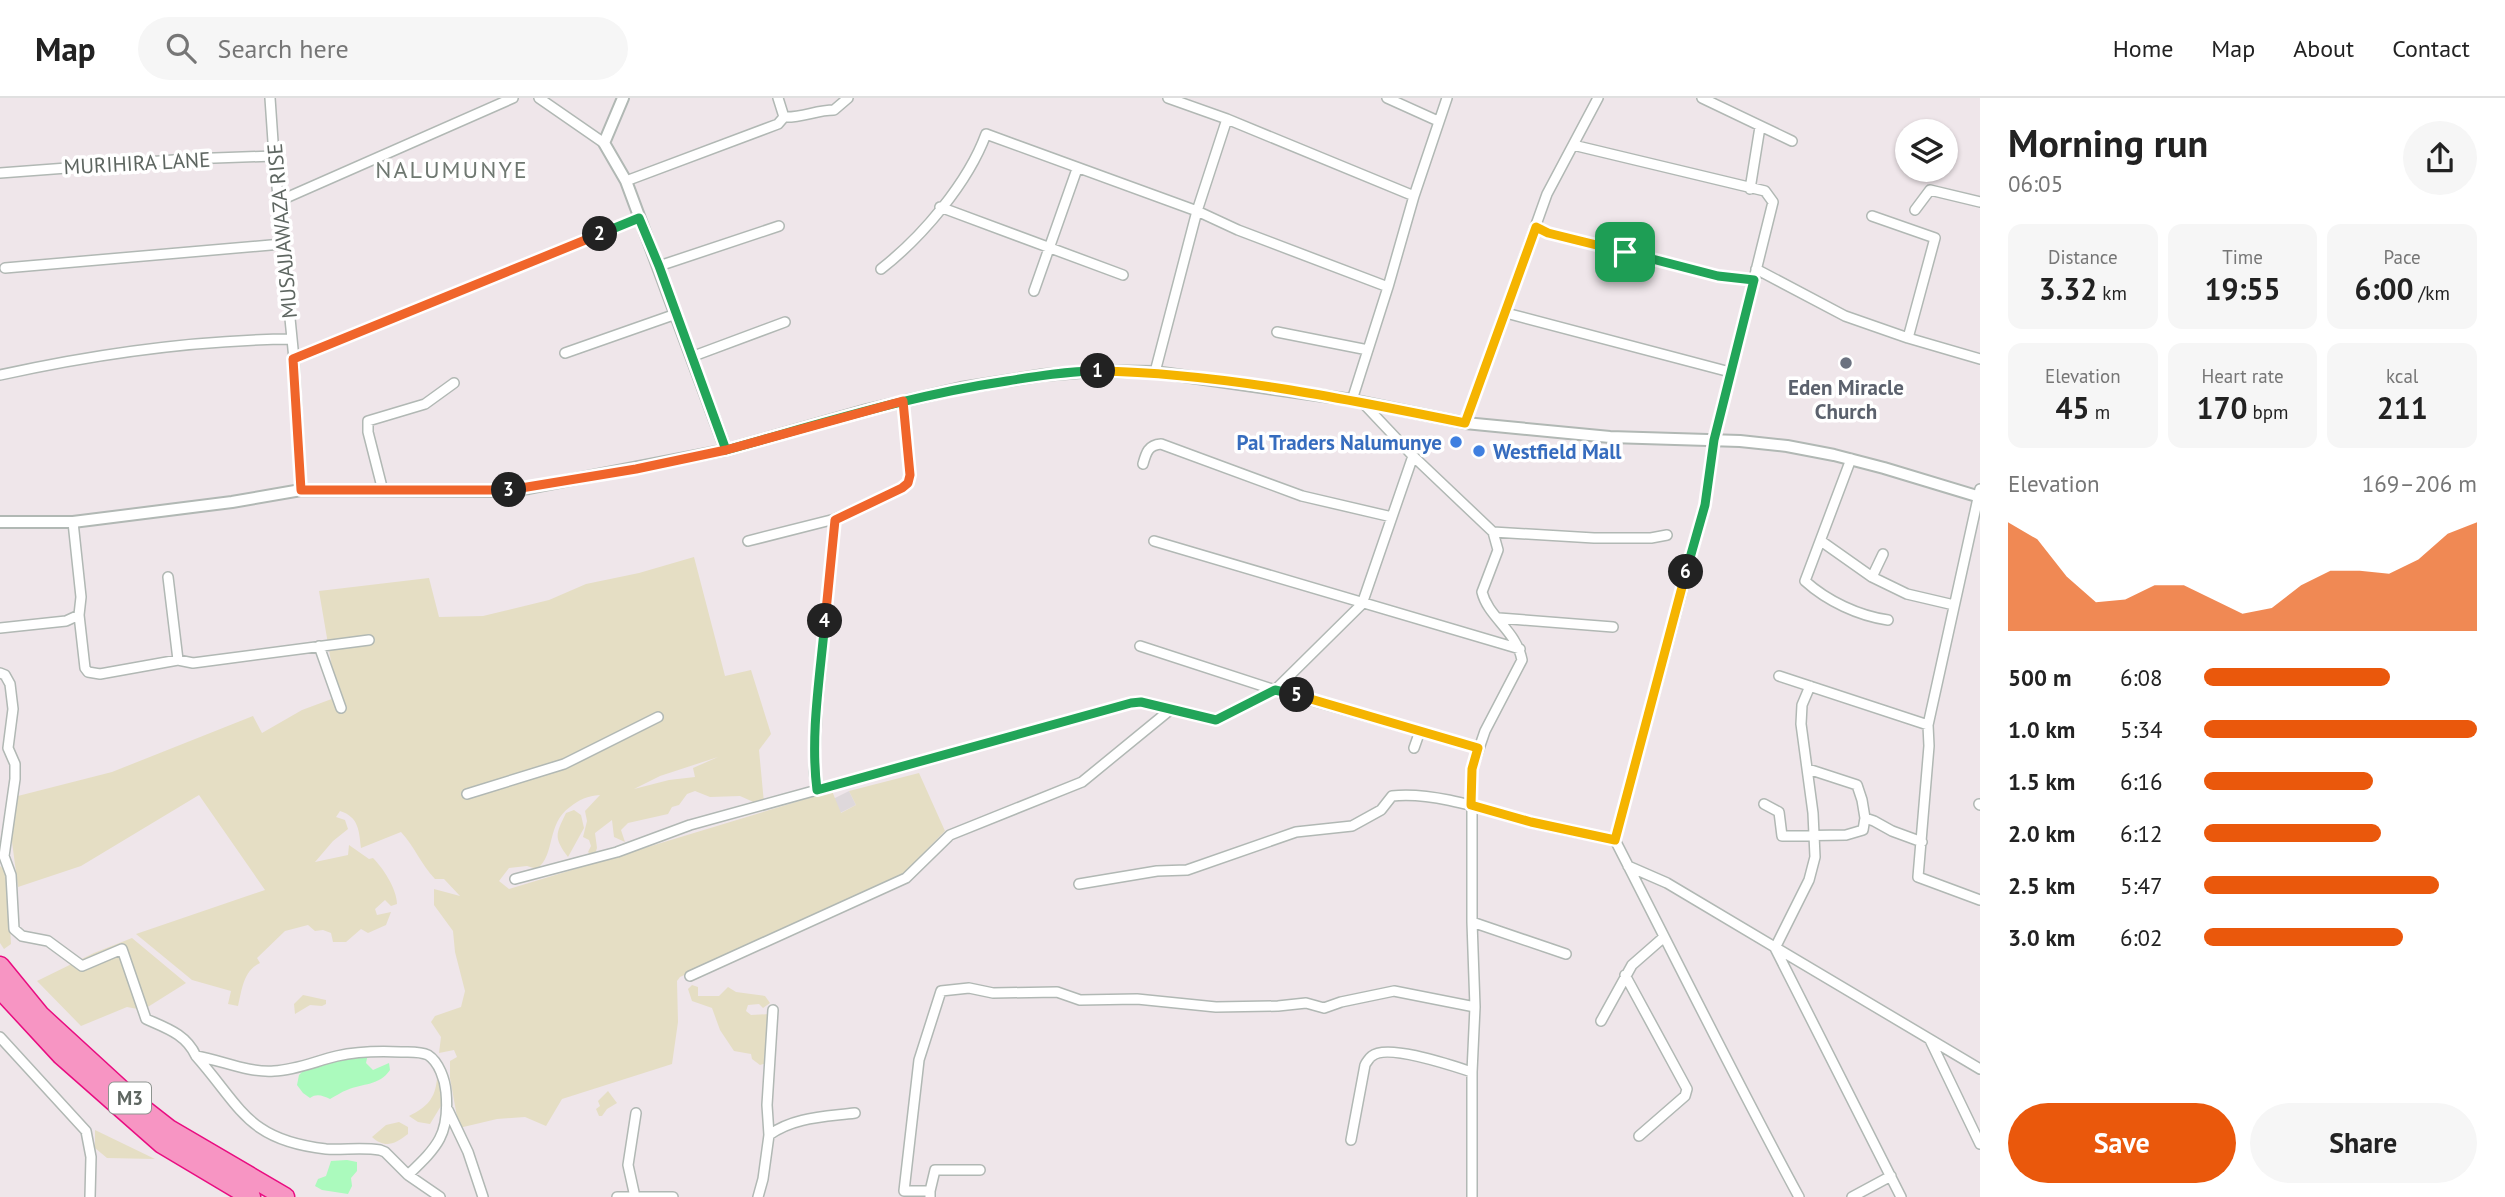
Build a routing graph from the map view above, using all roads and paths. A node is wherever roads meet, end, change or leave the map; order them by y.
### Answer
1 (513, 98) edge
2 (539, 98) edge
3 (623, 98) edge
4 (778, 98) edge
5 (848, 98) edge
6 (1168, 98) edge
7 (1387, 98) edge
8 (1447, 98) edge
9 (1598, 98) edge
10 (1702, 98) edge
11 (273, 99) edge
12 (784, 117) junction
13 (1227, 119) junction
14 (1438, 121) junction
15 (1760, 127) junction
16 (1792, 141) dead end
17 (604, 143) junction
18 (1573, 145) junction
19 (274, 156) junction
20 (1077, 169) junction
21 (0, 173) edge
22 (626, 180) junction
23 (1750, 189) junction
24 (1414, 196) junction
25 (1967, 199) dead end
26 (279, 201) junction
27 (940, 207) junction
28 (1915, 210) dead end
29 (1197, 211) junction
30 (1872, 216) dead end
31 (639, 218) junction
32 (779, 226) dead end
33 (1536, 227) junction
34 (282, 244) junction
35 (1048, 248) junction
36 (659, 266) junction
37 (5, 268) dead end
38 (881, 268) dead end
39 (1756, 269) junction
40 (1124, 275) dead end
41 (1754, 280) junction
42 (1388, 288) junction
43 (1034, 291) dead end
44 (1506, 313) junction
45 (676, 314) junction
46 (785, 322) dead end
47 (1277, 332) dead end
48 (1908, 338) junction
49 (292, 340) junction
50 (1368, 350) junction
51 (565, 353) dead end
52 (691, 357) junction
53 (293, 359) junction
54 (1980, 359) edge
55 (1155, 372) junction
56 (1730, 372) junction
57 (0, 374) edge
58 (454, 383) dead end
59 (903, 401) junction
60 (1357, 401) junction
61 (1465, 423) junction
62 (1714, 440) junction
63 (726, 450) junction
64 (1413, 456) junction
65 (1851, 459) junction
66 (1143, 464) dead end
67 (301, 490) junction
68 (383, 491) junction
69 (1980, 494) edge
70 (1392, 517) junction
71 (835, 520) junction
72 (0, 522) edge
73 (73, 522) junction
74 (1493, 533) junction
75 (1667, 536) dead end
76 (748, 541) dead end
77 (1154, 541) dead end
78 (1821, 541) junction
79 (1883, 554) dead end
80 (168, 577) dead end
81 (1872, 577) junction
82 (1363, 604) junction
83 (1954, 605) junction
84 (79, 615) junction
85 (1499, 618) junction
86 (1888, 620) dead end
87 (1613, 626) dead end
88 (0, 628) edge
89 (369, 640) dead end
90 (318, 646) junction
91 (1140, 646) dead end
92 (1520, 649) junction
93 (178, 660) junction
94 (0, 673) edge
95 (1779, 676) dead end
96 (1810, 686) junction
97 (1275, 690) junction
98 (341, 708) dead end
99 (1170, 710) junction
100 (659, 717) dead end
101 (1928, 724) junction
102 (1420, 731) junction
103 (1414, 748) dead end
104 (1478, 748) junction
105 (1808, 769) junction
106 (817, 790) junction
107 (467, 794) dead end
108 (1765, 804) dead end
109 (1471, 805) junction
110 (1865, 818) junction
111 (1814, 837) junction
112 (1615, 840) junction
113 (1921, 842) junction
114 (2, 855) edge
115 (1628, 866) junction
116 (515, 879) dead end
117 (1079, 884) dead end
118 (1980, 900) edge
119 (1472, 922) junction
120 (1664, 937) junction
121 (1775, 948) junction
122 (1566, 954) dead end
123 (0, 966) edge
124 (1625, 975) junction
125 (690, 976) dead end
126 (0, 989) edge
127 (1475, 1007) junction
128 (773, 1010) dead end
129 (1601, 1021) dead end
130 (0, 1037) edge
131 (1929, 1038) junction
132 (196, 1055) junction
133 (1980, 1069) edge
134 (1472, 1072) junction
135 (448, 1110) junction
136 (636, 1113) dead end
137 (855, 1114) dead end
138 (769, 1135) junction
139 (1639, 1136) dead end
140 (1351, 1140) dead end
141 (1980, 1144) edge
142 (980, 1170) dead end
143 (408, 1175) junction
144 (1891, 1176) junction
145 (930, 1194) edge
146 (635, 1196) edge
147 (90, 1197) edge
148 (251, 1197) edge
149 (285, 1197) edge
150 (440, 1197) edge
151 (483, 1197) edge
152 (617, 1197) edge
153 (673, 1197) edge
154 (758, 1197) edge
155 (1472, 1197) edge
156 (1798, 1197) edge
157 (1852, 1197) edge
158 (1901, 1197) edge

1 - 26 street
2 - 17 street
3 - 17 street
4 - 12 street
5 - 12 street
6 - 13 street
7 - 14 street
8 - 14 street
9 - 18 street
10 - 15 street
11 - 19 street, MUSAJJAWAZA RISE
12 - 22 street
13 - 24 street
13 - 29 street
14 - 24 street
15 - 16 street
15 - 23 street
17 - 22 street
18 - 23 street
18 - 33 street
19 - 21 street, MURIHIRA LANE
19 - 26 street, MUSAJJAWAZA RISE
20 - 27 street
20 - 29 street
20 - 35 street
22 - 31 street
23 - 39 street
24 - 42 street
25 - 28 street
26 - 34 street, MUSAJJAWAZA RISE
27 - 35 street
27 - 38 street
29 - 42 street
29 - 55 street
30 - 48 street
31 - 36 street
31 - 53 street
32 - 36 street
33 - 41 street
33 - 44 street
34 - 37 street
34 - 49 street, MUSAJJAWAZA RISE
35 - 40 street
35 - 43 street
36 - 45 street
39 - 41 street
39 - 48 street
41 - 56 street
42 - 50 street
44 - 56 street
44 - 61 street
45 - 51 street
45 - 52 street
46 - 52 street
47 - 50 street
48 - 54 street
49 - 53 street, MUSAJJAWAZA RISE
49 - 57 street
50 - 60 street
52 - 63 street
53 - 67 street, MUSAJJAWAZA RISE
55 - 59 street
55 - 60 street
56 - 62 street
58 - 68 street
59 - 63 street
59 - 71 street
60 - 61 street
60 - 64 street
61 - 62 street
62 - 65 street
62 - 112 street
63 - 68 street
64 - 70 street
64 - 74 street
65 - 69 street
65 - 78 street
66 - 70 street
67 - 68 street
67 - 73 street
69 - 83 street
70 - 82 street
71 - 76 street
71 - 106 street
72 - 73 street
73 - 84 street
74 - 75 street
74 - 85 street
77 - 82 street
78 - 81 street
78 - 86 street
79 - 81 street
80 - 93 street
81 - 83 street
82 - 92 street
82 - 97 street
83 - 101 street
84 - 88 street
84 - 93 street
85 - 87 street
85 - 92 street
89 - 90 street
90 - 93 street
90 - 98 street
91 - 97 street
92 - 104 street
94 - 114 street
95 - 96 street
96 - 101 street
96 - 105 street
97 - 99 street
97 - 102 street
99 - 106 street
99 - 125 street
100 - 107 street
101 - 113 street
102 - 103 street
102 - 104 street
104 - 109 street
105 - 110 street
105 - 111 street
106 - 116 street
108 - 111 street
109 - 112 street
109 - 117 street
109 - 119 street
110 - 111 street
110 - 113 street
111 - 121 street
112 - 115 street
113 - 118 street
114 - 132 street
115 - 120 street
115 - 121 street
119 - 122 street
119 - 127 street
120 - 124 street
120 - 156 street
121 - 131 street
121 - 144 street
123 - 149 highway, M3
124 - 129 street
124 - 139 street
126 - 148 highway, M3
127 - 134 street
127 - 145 street
128 - 138 street
130 - 147 street
131 - 133 street
131 - 141 street
132 - 135 street
132 - 143 street
134 - 140 street
134 - 155 street
135 - 143 street
135 - 151 street
136 - 146 street
137 - 138 street
138 - 154 street
142 - 145 street
143 - 150 street
144 - 157 street
144 - 158 street
146 - 152 street
146 - 153 street

